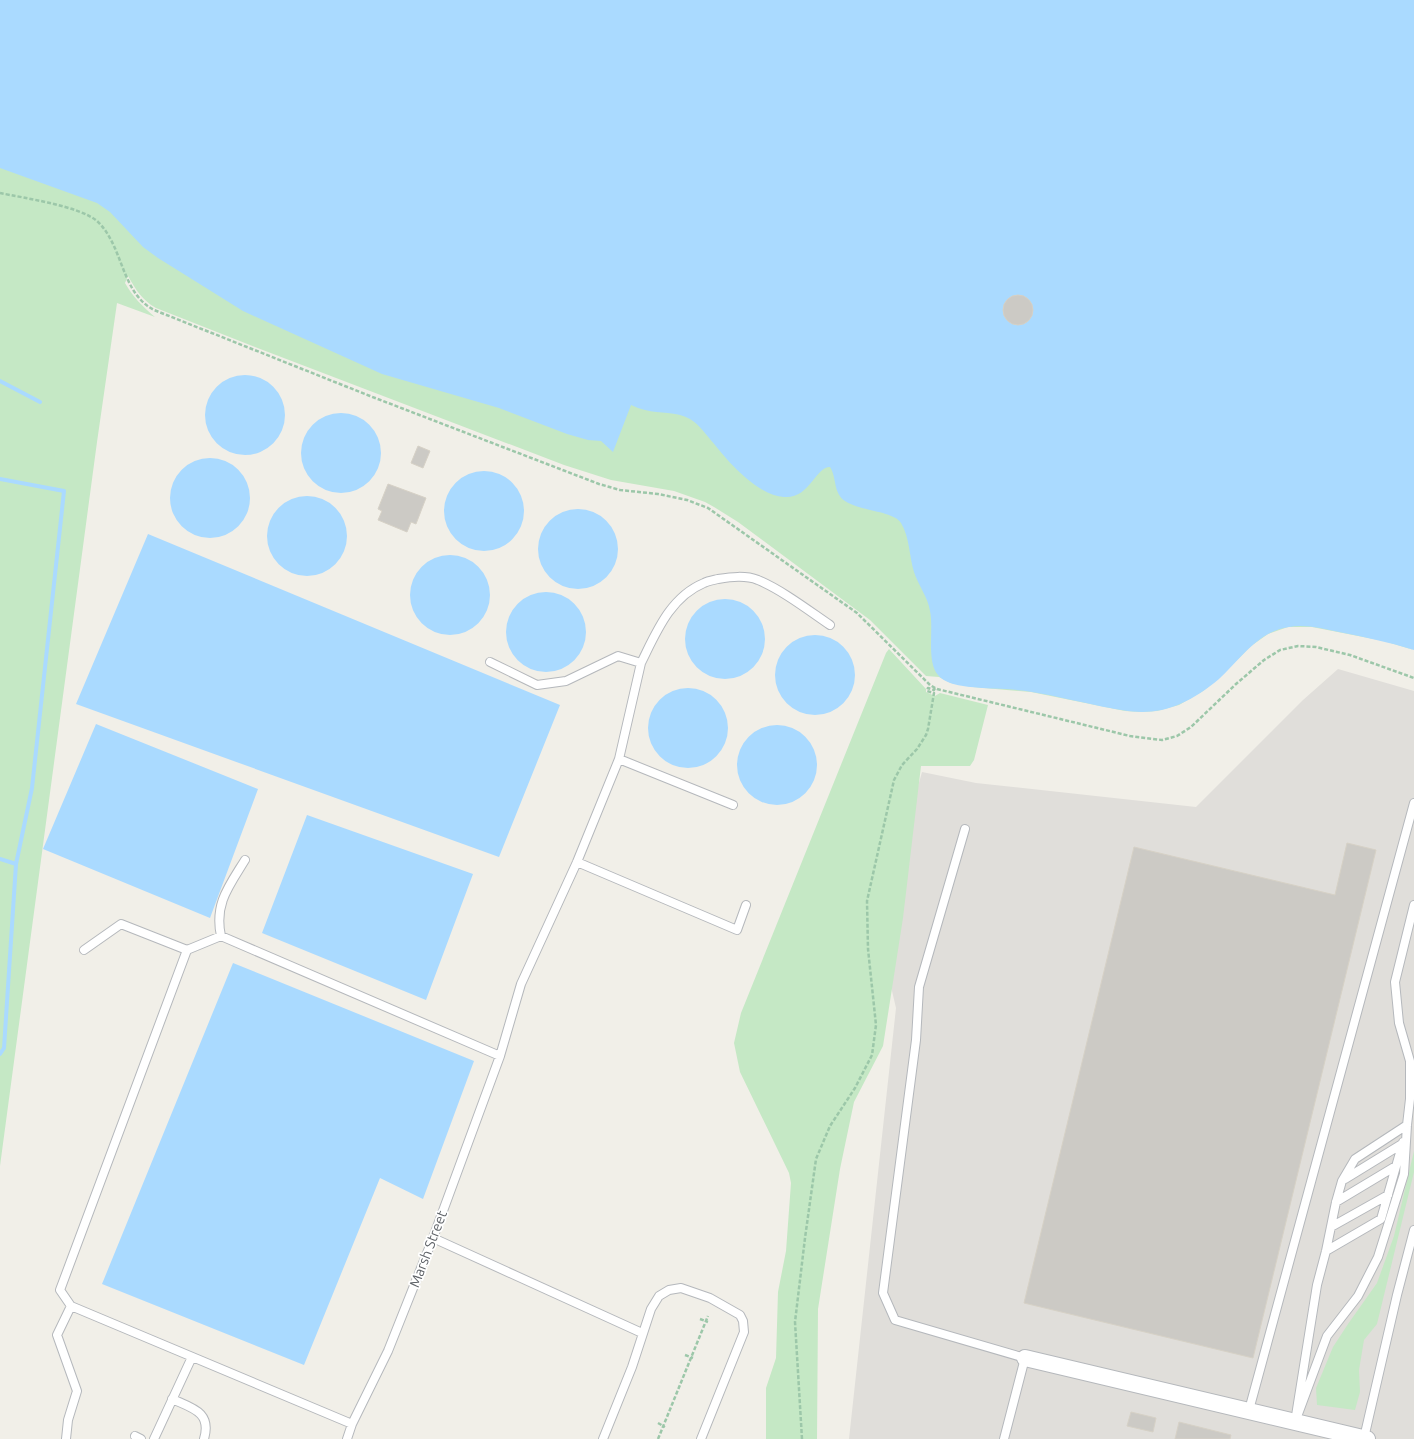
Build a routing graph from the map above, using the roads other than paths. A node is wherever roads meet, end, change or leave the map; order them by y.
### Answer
1 (830, 625) dead end
2 (490, 662) dead end
3 (641, 663) junction
4 (619, 759) junction
5 (1414, 804) edge
6 (734, 805) dead end
7 (965, 829) dead end
8 (245, 860) dead end
9 (578, 862) junction
10 (746, 904) dead end
11 (1414, 905) edge
12 (221, 936) junction
13 (84, 950) dead end
14 (187, 950) junction
15 (500, 1056) junction
16 (1407, 1125) junction
17 (1402, 1144) junction
18 (1396, 1166) junction
19 (1342, 1181) junction
20 (1388, 1195) junction
21 (1336, 1202) junction
22 (1331, 1227) junction
23 (1414, 1230) edge
24 (433, 1238) junction
25 (1326, 1251) junction
26 (71, 1306) junction
27 (642, 1333) junction
28 (192, 1356) junction
29 (1024, 1358) junction
30 (172, 1400) junction
31 (1249, 1410) junction
32 (1296, 1422) junction
33 (352, 1424) junction
34 (66, 1439) edge
35 (154, 1439) edge
36 (204, 1439) edge
37 (347, 1439) edge
38 (603, 1439) edge
39 (701, 1439) edge
40 (1004, 1439) edge
41 (1365, 1439) edge

1 - 3 lane, Marsh Street
2 - 3 lane
3 - 4 lane, Marsh Street
4 - 6 lane
4 - 9 lane, Marsh Street
5 - 31 lane
7 - 29 lane
8 - 12 lane
9 - 10 lane
9 - 15 lane, Marsh Street
11 - 16 lane
12 - 14 lane
12 - 15 lane
13 - 14 lane
14 - 26 lane
15 - 24 lane, Marsh Street
16 - 17 lane
16 - 19 lane
16 - 32 lane
17 - 18 lane
17 - 19 lane
18 - 20 lane
18 - 21 lane
19 - 21 lane
20 - 22 lane
20 - 25 lane
21 - 22 lane
22 - 25 lane
23 - 41 lane
24 - 27 lane
24 - 33 lane, Marsh Street
25 - 32 lane
26 - 28 lane
26 - 34 lane
27 - 38 lane
27 - 39 lane
28 - 30 lane
28 - 33 lane
29 - 31 street
29 - 40 lane
30 - 35 lane
30 - 36 lane
31 - 32 street
32 - 41 street
33 - 37 lane, Marsh Street

